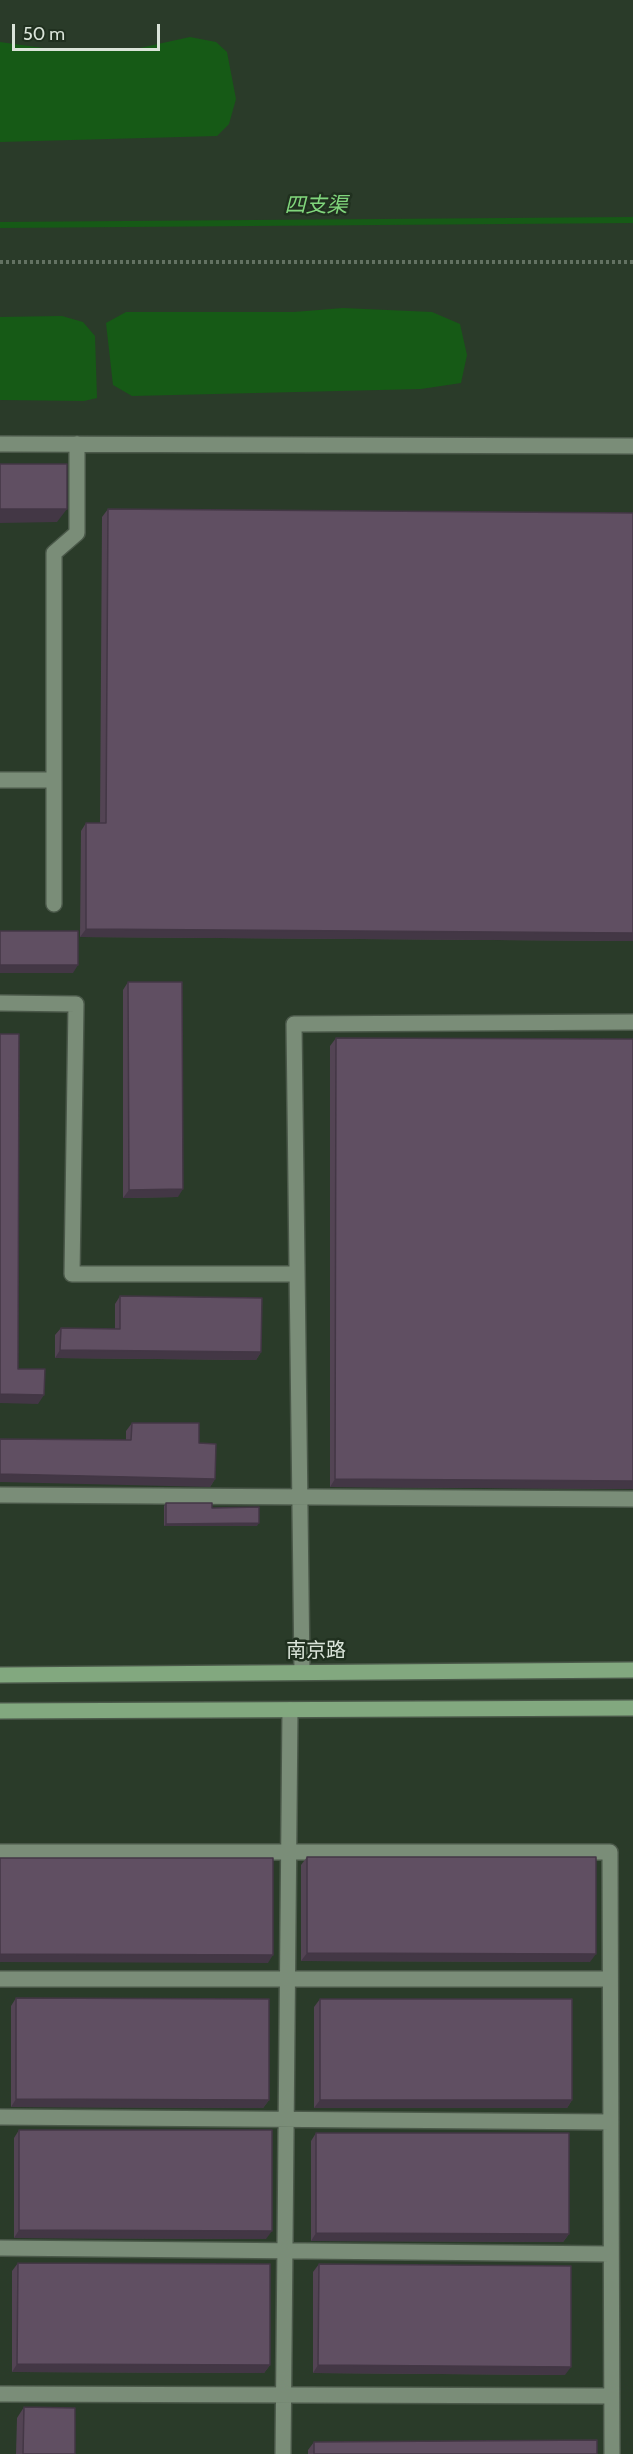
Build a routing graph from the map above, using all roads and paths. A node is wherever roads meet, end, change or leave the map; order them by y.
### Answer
1 (0, 262) edge
2 (633, 262) edge
3 (0, 444) edge
4 (77, 444) junction
5 (633, 446) edge
6 (0, 780) edge
7 (54, 780) junction
8 (54, 904) dead end
9 (0, 1003) edge
10 (633, 1022) edge
11 (297, 1274) junction
12 (0, 1495) edge
13 (299, 1497) junction
14 (633, 1499) edge
15 (633, 1670) edge
16 (302, 1672) junction
17 (0, 1675) edge
18 (633, 1708) edge
19 (290, 1710) junction
20 (4, 1712) edge
21 (0, 1852) edge
22 (289, 1852) junction
23 (0, 1979) edge
24 (288, 1979) junction
25 (610, 1979) junction
26 (0, 2117) edge
27 (286, 2119) junction
28 (611, 2122) junction
29 (0, 2248) edge
30 (285, 2251) junction
31 (611, 2254) junction
32 (0, 2394) edge
33 (284, 2394) junction
34 (611, 2396) junction
35 (283, 2454) edge
36 (612, 2454) edge

1 - 2 path
3 - 4 lane
4 - 5 lane
4 - 7 lane
6 - 7 lane
7 - 8 lane
9 - 11 lane
10 - 11 lane
11 - 13 lane
12 - 13 lane
13 - 14 lane
13 - 16 lane
15 - 16 main road, 南京路
16 - 17 main road, 南京路
18 - 19 main road
19 - 20 main road
19 - 22 lane
21 - 22 lane
22 - 24 lane
22 - 25 lane
23 - 24 lane
24 - 25 lane
24 - 27 lane
25 - 28 lane
26 - 27 lane
27 - 28 lane
27 - 30 lane
28 - 31 lane
29 - 30 lane
30 - 31 lane
30 - 33 lane
31 - 34 lane
32 - 33 lane
33 - 34 lane
33 - 35 lane
34 - 36 lane

